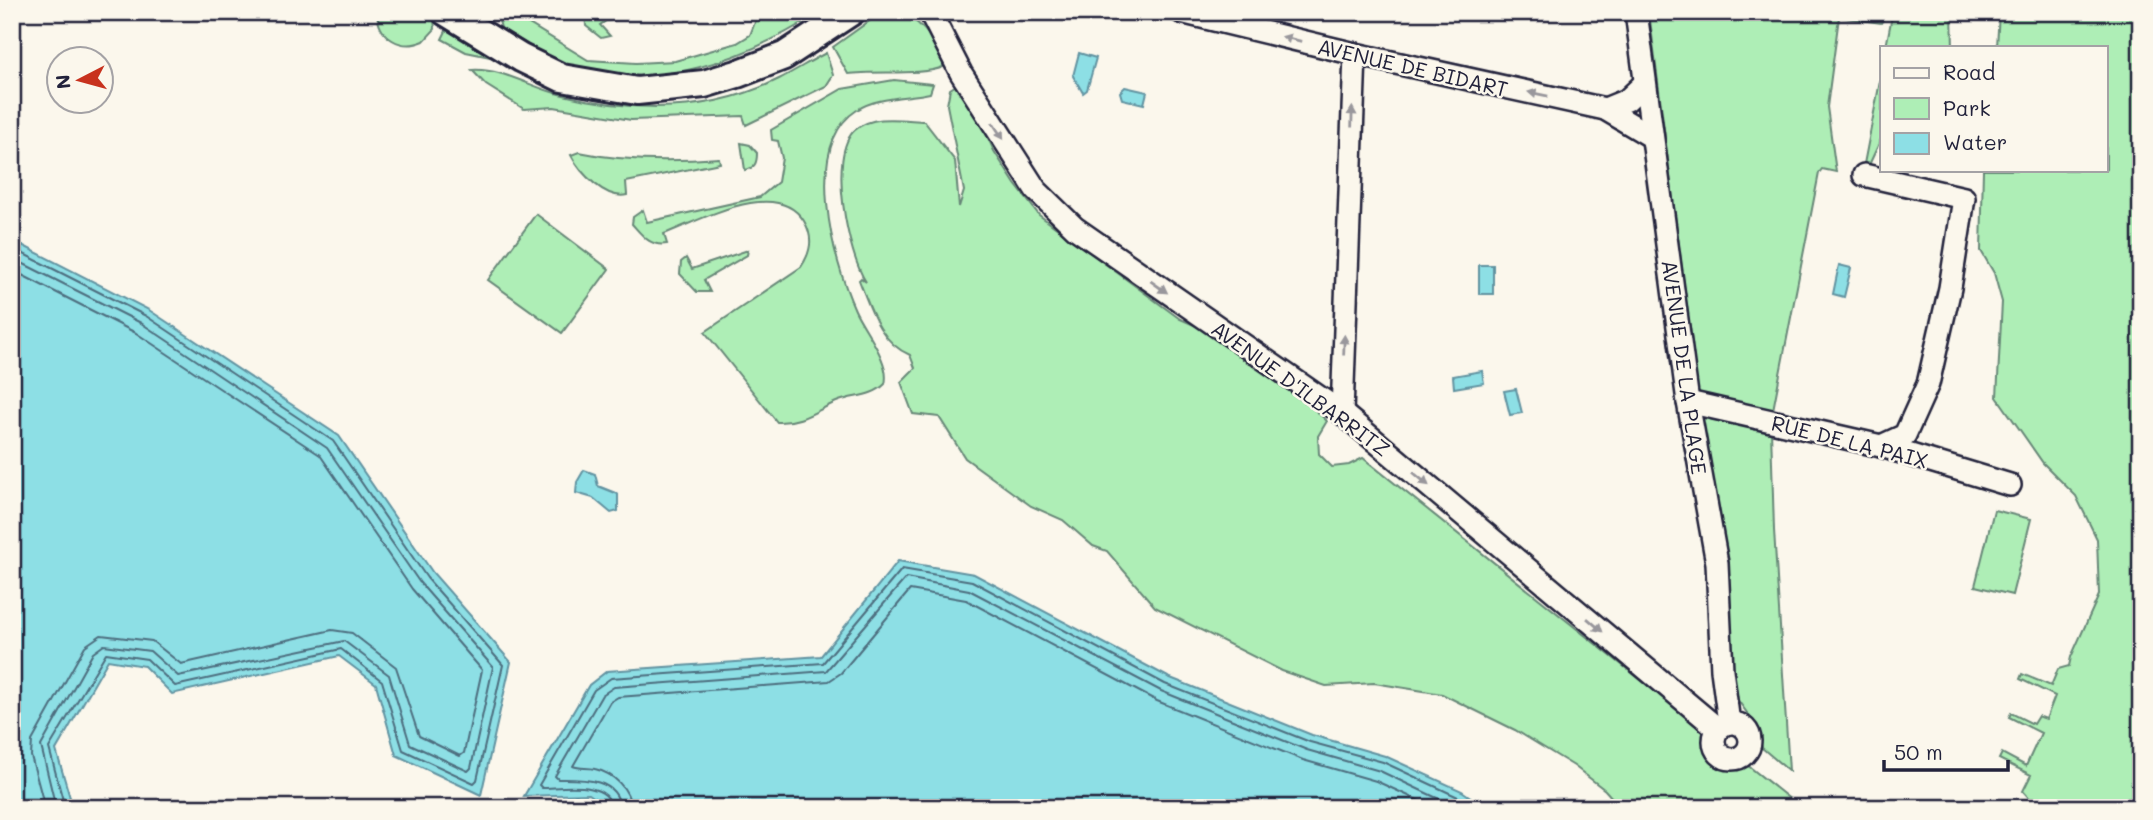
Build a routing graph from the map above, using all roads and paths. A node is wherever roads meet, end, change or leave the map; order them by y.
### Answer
1 (446, 12) edge
2 (851, 12) edge
3 (930, 12) edge
4 (1181, 12) edge
5 (1636, 12) edge
6 (1354, 54) junction
7 (1645, 83) junction
8 (1605, 108) junction
9 (1652, 137) junction
10 (1864, 175) dead end
11 (1688, 402) junction
12 (1342, 413) junction
13 (1881, 446) junction
14 (2010, 485) dead end
15 (1723, 726) joint

1 - 2 main road
3 -> 12 street, AVENUE D'ILBARRITZ
6 -> 4 street, AVENUE DE BIDART
5 - 7 street, AVENUE DE LA PLAGE
8 -> 6 street, AVENUE DE BIDART
12 -> 6 street
7 - 8 street
7 - 9 street, AVENUE DE LA PLAGE
8 - 9 street, AVENUE DE BIDART
9 - 11 street, AVENUE DE LA PLAGE
10 - 13 street
11 - 13 street, RUE DE LA PAIX
11 - 15 street, AVENUE DE LA PLAGE
12 -> 15 street, AVENUE D'ILBARRITZ
13 - 14 street, RUE DE LA PAIX

